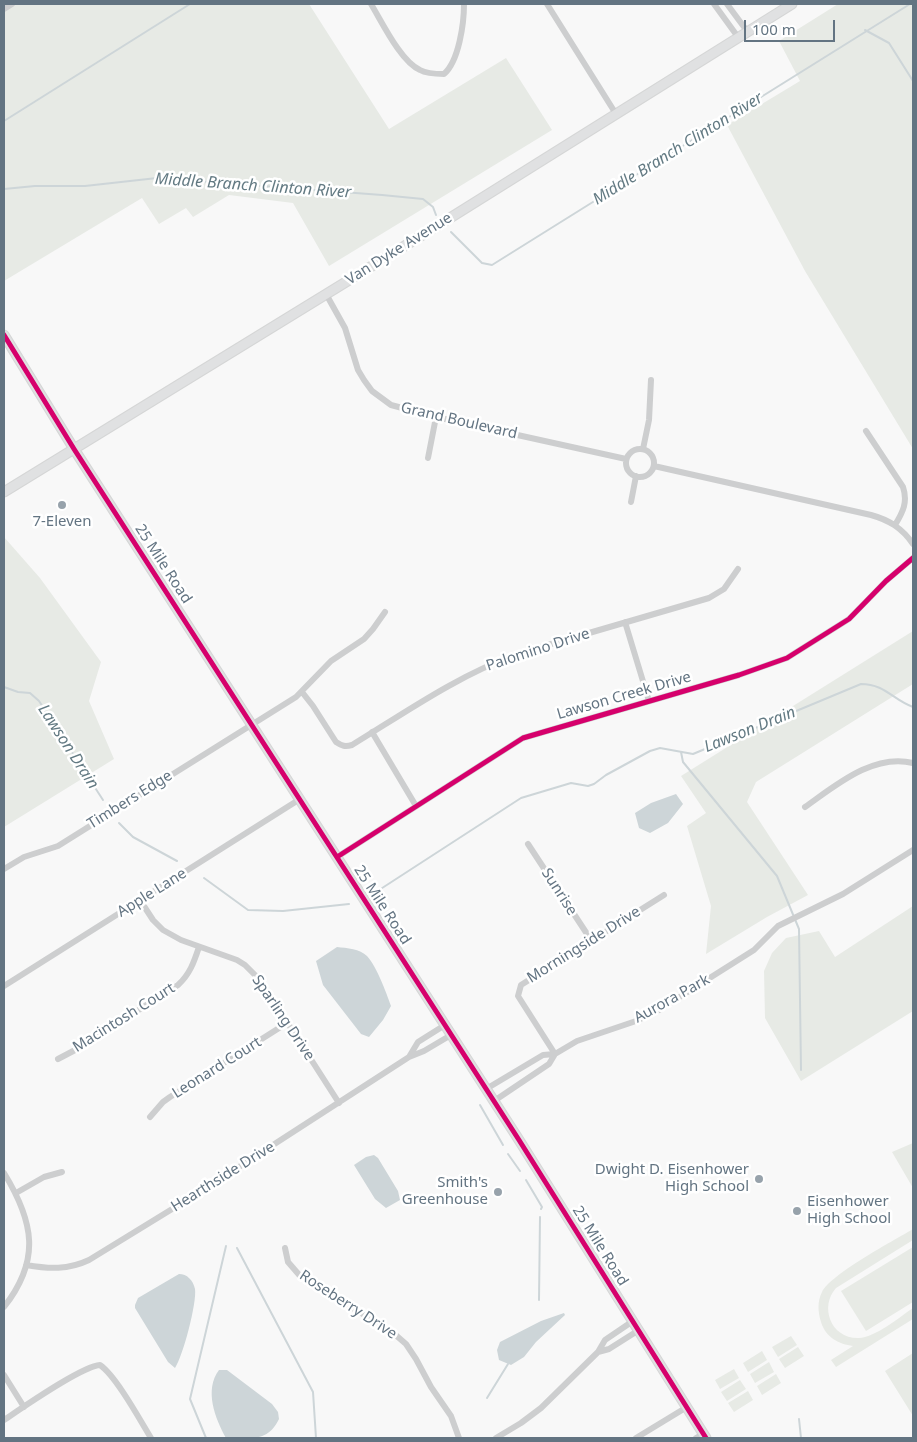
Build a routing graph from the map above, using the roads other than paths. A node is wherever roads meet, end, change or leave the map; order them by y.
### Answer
1 (12, 4) edge
2 (371, 4) edge
3 (464, 4) edge
4 (547, 4) edge
5 (714, 4) edge
6 (792, 4) edge
7 (729, 6) edge
8 (4, 9) edge
9 (722, 14) junction
10 (746, 31) junction
11 (738, 37) junction
12 (616, 114) junction
13 (326, 294) junction
14 (4, 335) edge
15 (651, 380) dead end
16 (436, 417) junction
17 (866, 431) dead end
18 (74, 449) junction
19 (644, 449) junction
20 (428, 458) dead end
21 (626, 459) junction
22 (654, 466) junction
23 (636, 476) junction
24 (4, 492) edge
25 (631, 502) dead end
26 (895, 525) junction
27 (913, 544) edge
28 (913, 558) edge
29 (738, 569) dead end
30 (385, 612) dead end
31 (625, 622) junction
32 (302, 692) junction
33 (649, 701) junction
34 (251, 724) junction
35 (372, 732) junction
36 (913, 763) edge
37 (300, 799) junction
38 (416, 806) junction
39 (804, 807) dead end
40 (528, 844) dead end
41 (913, 850) edge
42 (337, 857) junction
43 (4, 868) edge
44 (664, 895) dead end
45 (140, 900) junction
46 (591, 940) junction
47 (199, 947) junction
48 (4, 986) edge
49 (288, 1022) junction
50 (445, 1025) junction
51 (451, 1035) junction
52 (555, 1054) junction
53 (409, 1057) junction
54 (58, 1059) dead end
55 (520, 1067) junction
56 (528, 1079) junction
57 (486, 1089) junction
58 (494, 1101) junction
59 (339, 1103) junction
60 (150, 1117) dead end
61 (62, 1172) dead end
62 (4, 1173) edge
63 (16, 1193) junction
64 (285, 1248) dead end
65 (26, 1265) junction
66 (4, 1307) edge
67 (633, 1321) junction
68 (638, 1330) junction
69 (598, 1352) junction
70 (4, 1375) edge
71 (24, 1407) junction
72 (687, 1407) junction
73 (4, 1420) edge
74 (702, 1437) edge
75 (149, 1438) edge
76 (459, 1438) edge
77 (496, 1438) edge
78 (636, 1438) edge

1 - 8 street
2 - 3 street
4 - 12 street
5 - 9 street
6 - 10 street, Van Dyke Avenue
7 - 9 street
7 - 10 street
9 - 11 street
10 - 11 street, Van Dyke Avenue
11 - 12 street, Van Dyke Avenue
12 - 13 street, Van Dyke Avenue
13 - 16 street, Grand Boulevard
13 - 18 street, Van Dyke Avenue
14 - 18 street, 25 Mile Road
15 - 19 street
16 - 20 street
16 - 21 street, Grand Boulevard
17 - 26 street
18 - 24 street, Van Dyke Avenue
18 - 34 street, 25 Mile Road
19 - 21 street
19 - 22 street
21 - 23 street
22 - 23 street
22 - 26 street
23 - 25 street
26 - 27 street
28 - 33 street, Lawson Creek Drive
29 - 31 street, Palomino Drive
30 - 32 street, Timbers Edge
31 - 33 street
31 - 35 street, Palomino Drive
32 - 34 street, Timbers Edge
32 - 35 street, Palomino Drive
33 - 38 street, Lawson Creek Drive
34 - 37 street, 25 Mile Road
34 - 43 street, Timbers Edge
35 - 38 street
36 - 39 street
37 - 42 street, 25 Mile Road
37 - 45 street, Apple Lane
38 - 42 street, Lawson Creek Drive
40 - 46 street, Sunrise
41 - 52 street, Aurora Park
42 - 50 street, 25 Mile Road
44 - 46 street, Morningside Drive
45 - 47 street, Sparling Drive
45 - 48 street, Apple Lane
46 - 52 street, Morningside Drive
47 - 49 street, Sparling Drive
47 - 54 street, Macintosh Court
49 - 59 street, Sparling Drive
49 - 60 street, Leonard Court
50 - 51 street, 25 Mile Road
50 - 53 street, Hearthside Drive
51 - 53 street, Hearthside Drive
51 - 57 street, 25 Mile Road
52 - 55 street, Aurora Park
52 - 56 street, Aurora Park
53 - 59 street, Hearthside Drive
55 - 56 street
55 - 57 street, Aurora Park
56 - 58 street, Aurora Park
57 - 58 street, 25 Mile Road
58 - 67 street, 25 Mile Road
59 - 65 street, Hearthside Drive
61 - 63 street
62 - 63 street
63 - 65 street
64 - 76 street, Roseberry Drive
65 - 66 street
67 - 68 street, 25 Mile Road
67 - 69 street
68 - 69 street
68 - 72 street, 25 Mile Road
69 - 77 street
70 - 71 street
71 - 73 street
71 - 75 street
72 - 74 street, 25 Mile Road
72 - 78 street

